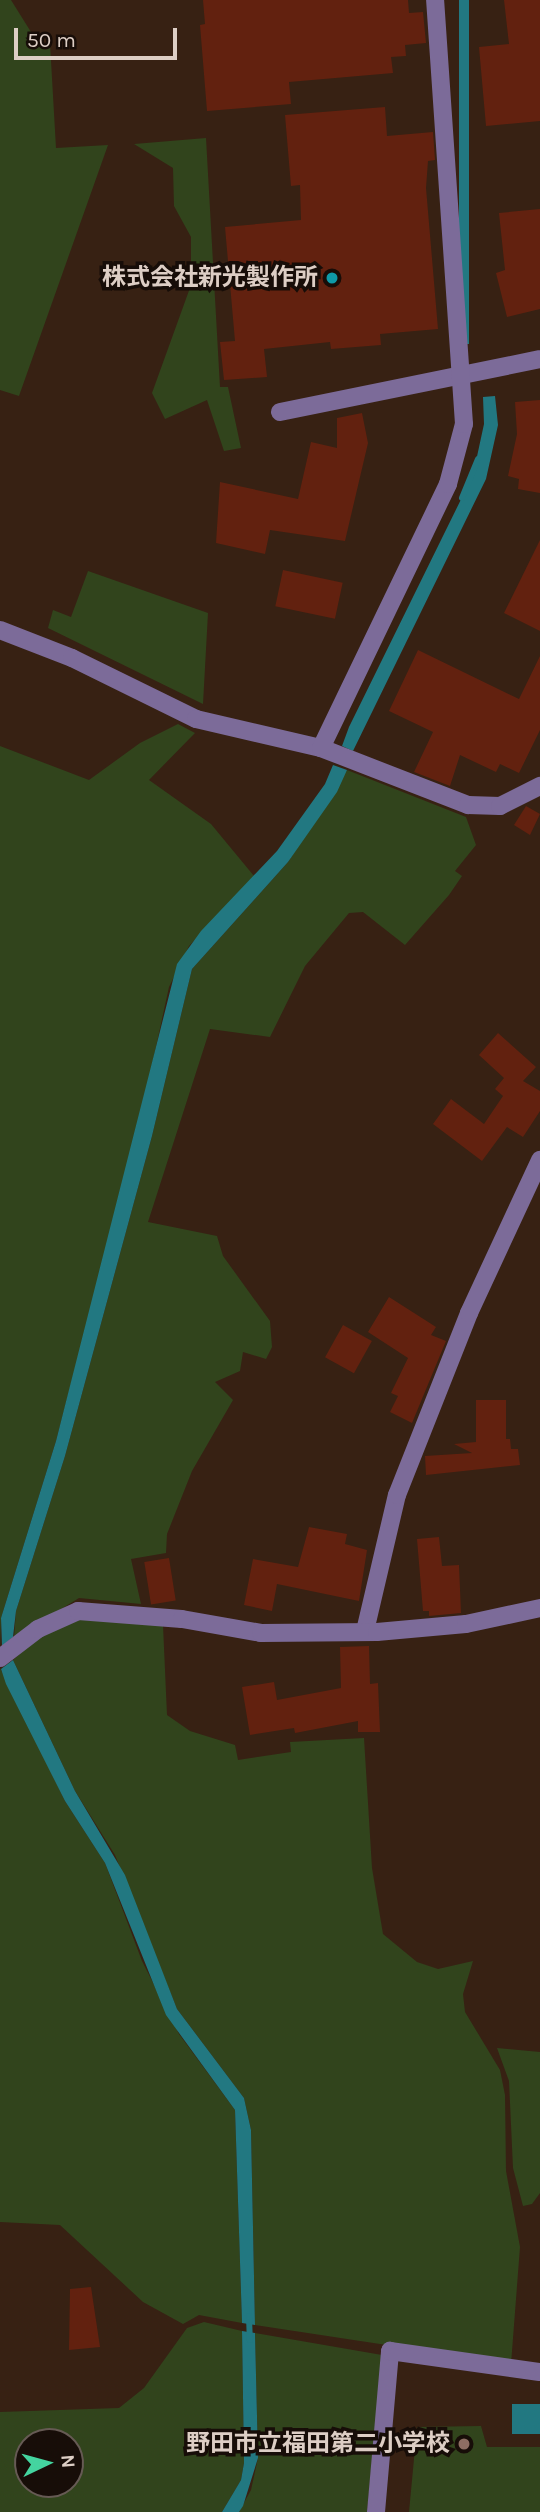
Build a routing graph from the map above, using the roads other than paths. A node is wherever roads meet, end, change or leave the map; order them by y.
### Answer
1 (435, 0) edge
2 (540, 359) edge
3 (462, 374) junction
4 (281, 412) dead end
5 (0, 630) edge
6 (321, 748) junction
7 (540, 786) edge
8 (540, 1160) edge
9 (540, 1608) edge
10 (365, 1631) junction
11 (5, 1654) edge
12 (540, 2372) edge
13 (376, 2512) edge

1 - 3 street
2 - 3 street
3 - 4 street
3 - 6 street
5 - 6 street
6 - 7 street
8 - 10 street
9 - 10 street
10 - 11 street
12 - 13 street

